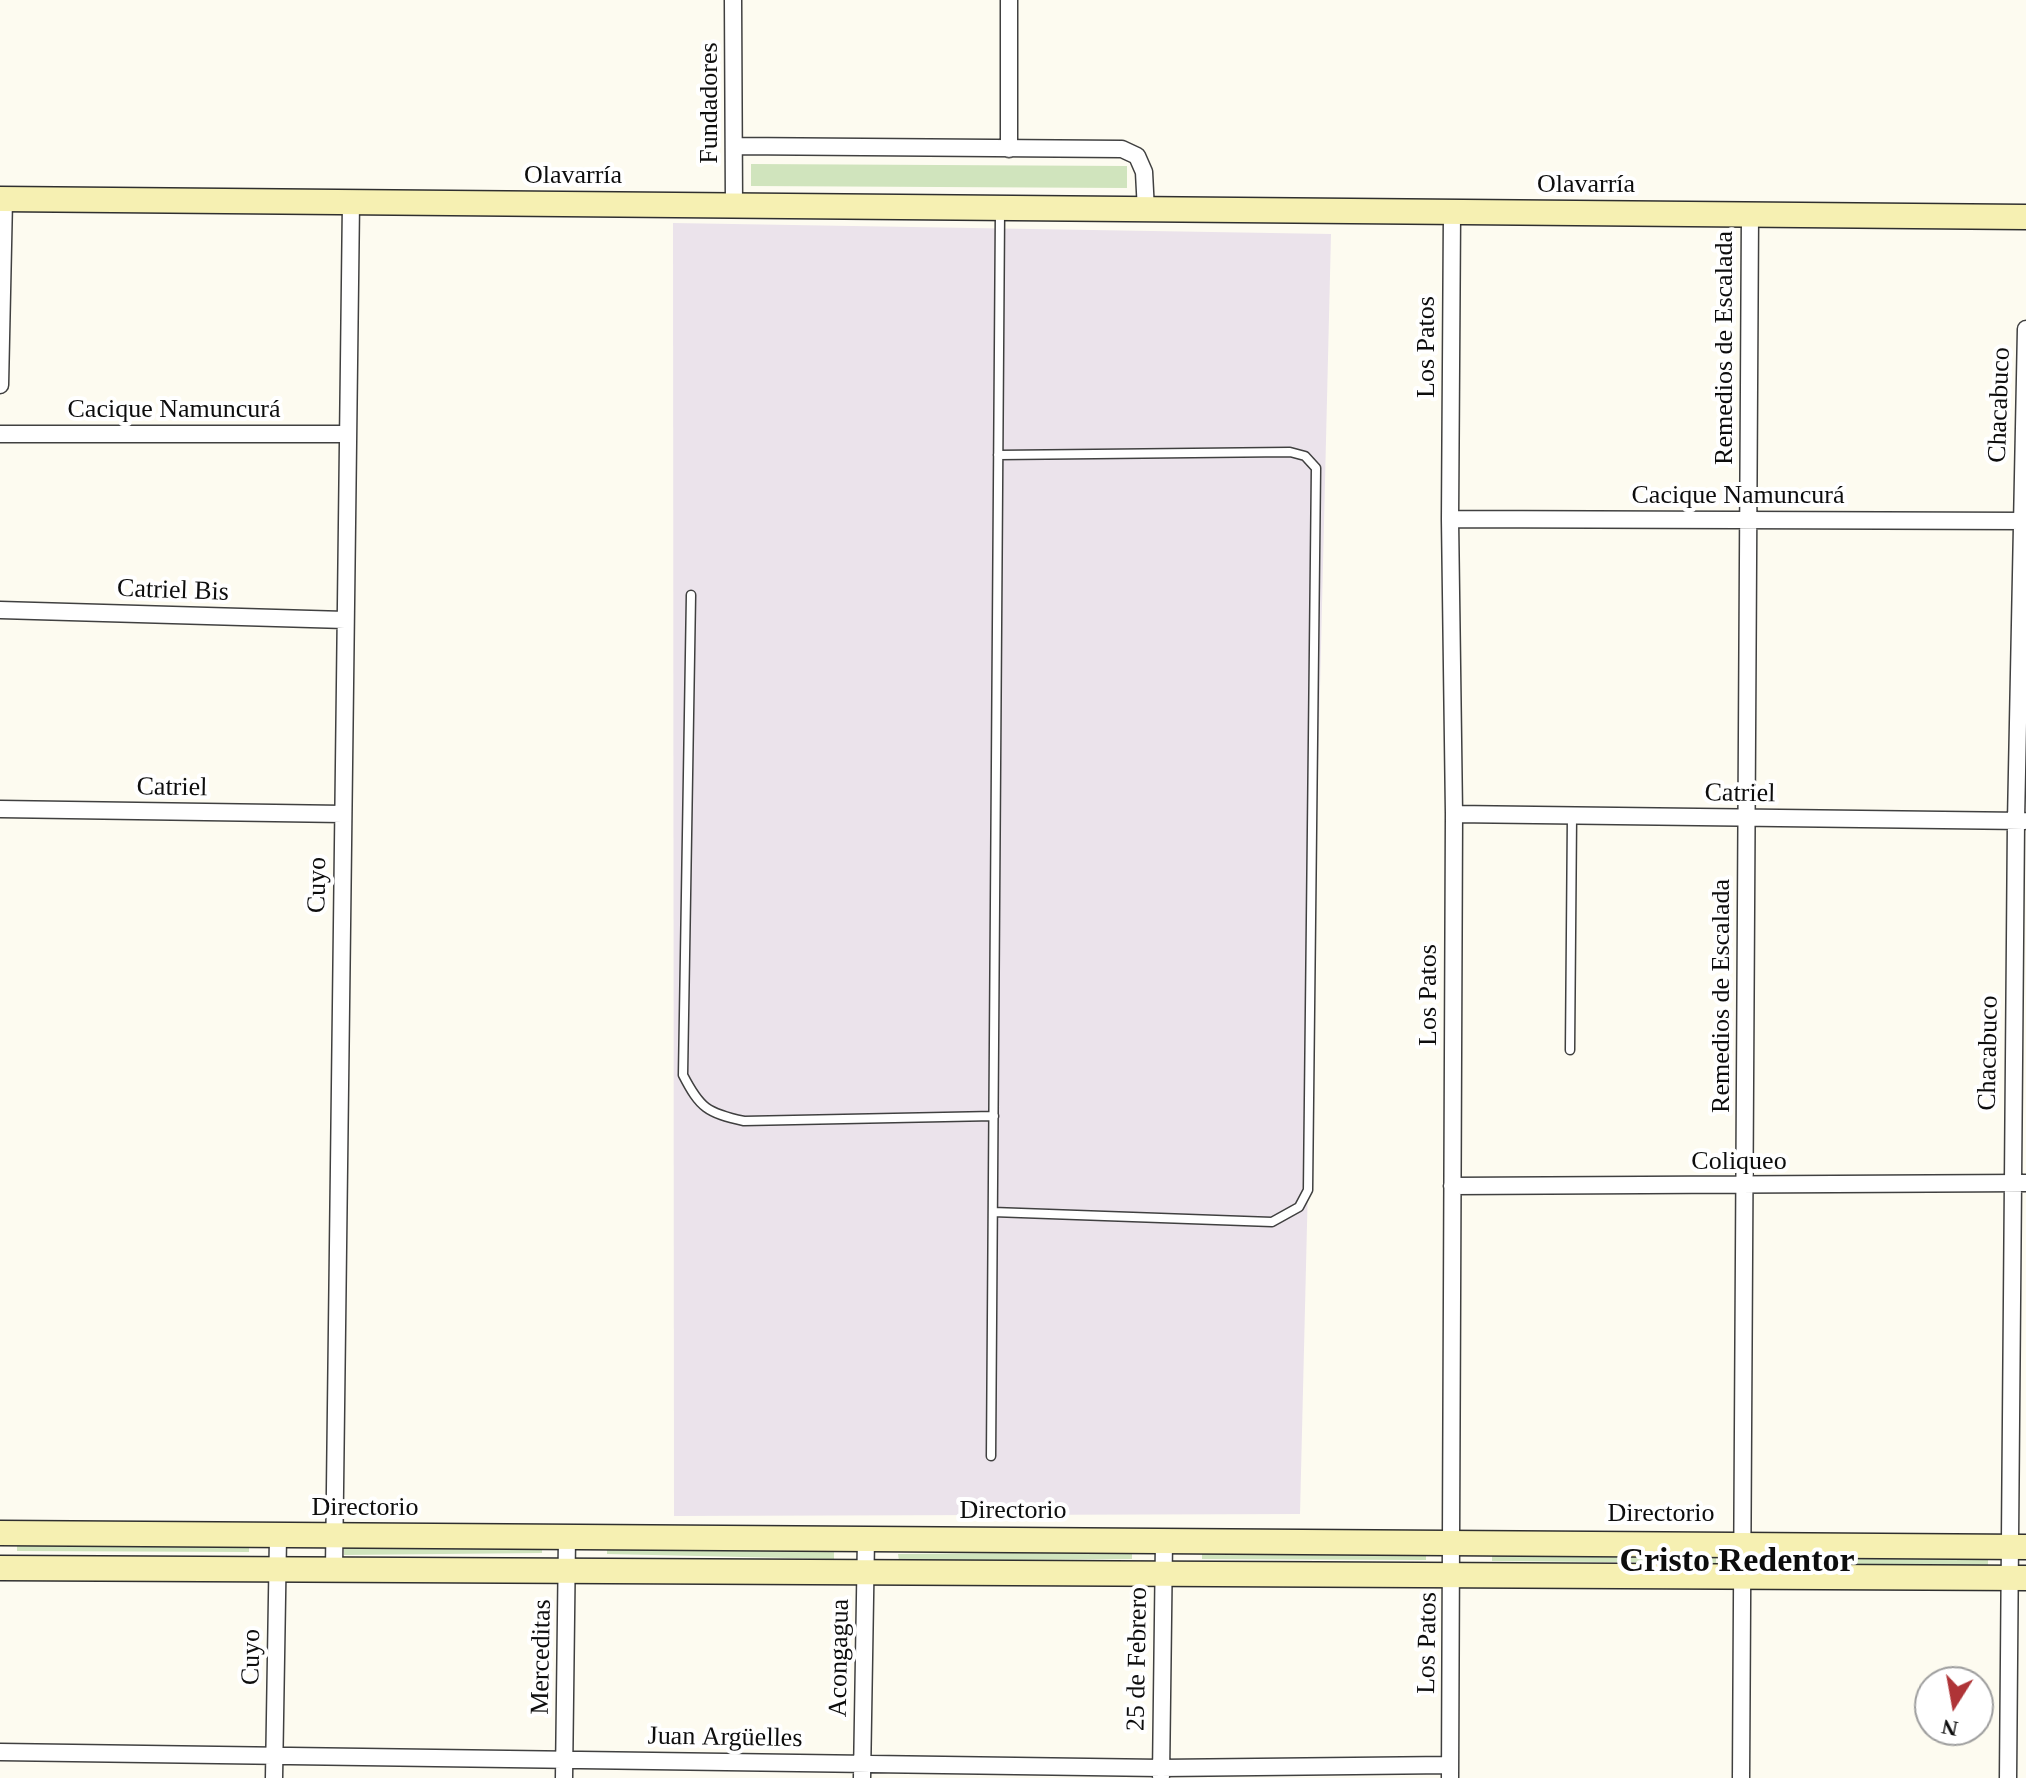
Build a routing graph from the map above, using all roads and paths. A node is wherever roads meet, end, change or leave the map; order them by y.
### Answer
1 (733, 0) edge
2 (1009, 0) edge
3 (735, 146) junction
4 (1009, 149) junction
5 (2, 199) edge
6 (351, 202) junction
7 (734, 205) junction
8 (1000, 210) junction
9 (1146, 211) junction
10 (1452, 213) junction
11 (1750, 214) junction
12 (2026, 217) edge
13 (2026, 329) edge
14 (0, 385) edge
15 (0, 434) edge
16 (348, 434) junction
17 (998, 455) junction
18 (1450, 519) junction
19 (1748, 521) junction
20 (2024, 521) edge
21 (691, 595) dead end
22 (0, 610) edge
23 (345, 620) junction
24 (0, 809) edge
25 (343, 814) junction
26 (1454, 814) junction
27 (1572, 816) junction
28 (1747, 818) junction
29 (2021, 821) edge
30 (1570, 1050) dead end
31 (994, 1116) junction
32 (2019, 1183) edge
33 (1452, 1186) junction
34 (1745, 1186) junction
35 (993, 1212) junction
36 (991, 1456) dead end
37 (0, 1533) edge
38 (332, 1535) junction
39 (278, 1537) junction
40 (567, 1537) junction
41 (866, 1538) junction
42 (1164, 1540) junction
43 (1453, 1541) junction
44 (1743, 1543) junction
45 (2018, 1546) edge
46 (0, 1568) edge
47 (278, 1568) junction
48 (334, 1569) junction
49 (567, 1570) junction
50 (865, 1572) junction
51 (1163, 1573) junction
52 (1453, 1576) junction
53 (1742, 1576) junction
54 (2019, 1578) edge
55 (0, 1752) edge
56 (274, 1757) junction
57 (564, 1760) junction
58 (862, 1771) edge
59 (1450, 1771) edge
60 (1161, 1773) edge
61 (274, 1778) edge
62 (564, 1778) edge
63 (1741, 1778) edge
64 (2008, 1778) edge

1 - 3 street, Fundadores
2 - 4 street
3 - 4 street
3 - 7 street, Fundadores
4 - 9 street
5 - 6 main road, Olavarría
5 - 14 street
6 - 7 main road, Olavarría
6 - 16 street, Cuyo
7 - 8 main road, Olavarría
8 - 9 main road, Olavarría
8 - 17 lane
9 - 10 main road, Olavarría
10 - 11 main road, Olavarría
10 - 18 street, Los Patos
11 - 12 main road, Olavarría
11 - 19 street, Remedios de Escalada
13 - 20 street, Chacabuco
15 - 16 street, Cacique Namuncurá
16 - 23 street, Cuyo
17 - 31 lane
17 - 35 lane
18 - 19 street, Cacique Namuncurá
18 - 26 street, Los Patos
19 - 20 street, Cacique Namuncurá
19 - 28 street, Remedios de Escalada
20 - 29 street, Chacabuco
21 - 31 lane
22 - 23 street, Catriel Bis
23 - 25 street, Cuyo
24 - 25 street, Catriel
25 - 38 street, Cuyo
26 - 27 street, Catriel
26 - 33 street, Los Patos
27 - 28 street, Catriel
27 - 30 lane
28 - 29 street, Catriel
28 - 34 street, Remedios de Escalada
29 - 32 street, Chacabuco
31 - 35 lane
32 - 34 street, Coliqueo
32 - 45 street, Chacabuco
33 - 34 street, Coliqueo
33 - 43 street, Los Patos
34 - 44 street, Remedios de Escalada
35 - 36 lane
37 - 39 main road, Directorio
38 - 39 main road, Directorio
38 - 40 main road, Directorio
38 - 48 street, Cuyo
39 - 47 street, Cuyo
40 - 41 main road, Directorio
40 - 49 street, Merceditas
41 - 42 main road, Directorio
41 - 50 street, Acongagua
42 - 43 main road, Directorio
42 - 51 street, 25 de Febrero
43 - 44 main road, Directorio
43 - 52 street, Los Patos
44 - 45 main road, Directorio
44 - 53 street, Remedios de Escalada
45 - 54 street, Chacabuco
46 - 47 main road
47 - 48 main road
47 - 56 street, Cuyo
48 - 49 main road
49 - 50 main road
49 - 57 street, Merceditas
50 - 51 main road
50 - 58 street, Acongagua
51 - 52 main road
51 - 60 street, 25 de Febrero
52 - 53 main road
52 - 59 street, Los Patos
53 - 54 main road
53 - 63 street, Remedios de Escalada
54 - 64 street, Chacabuco
55 - 56 street, Juan Argüelles
56 - 57 street, Juan Argüelles
56 - 61 street, Cuyo
57 - 58 street, Juan Argüelles
57 - 62 street, Merceditas
58 - 60 street, Juan Argüelles
59 - 60 street, Juan Argüelles

